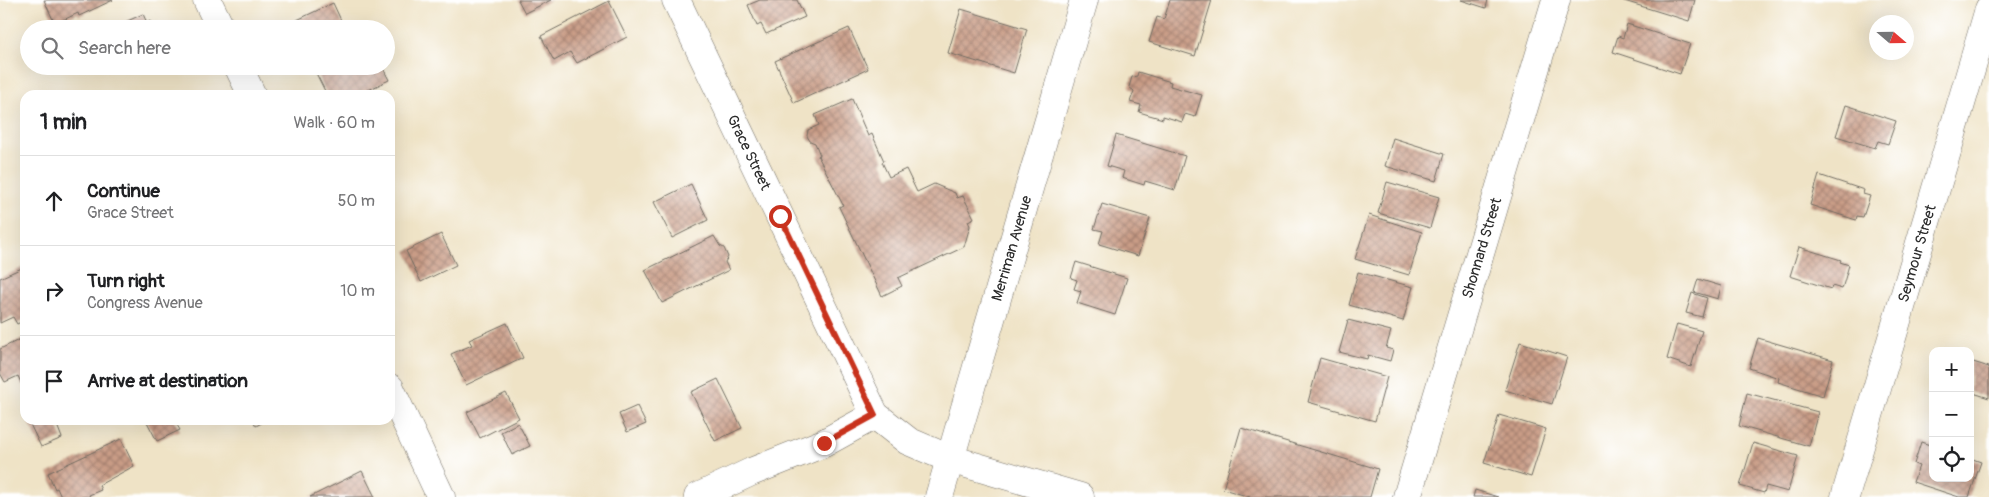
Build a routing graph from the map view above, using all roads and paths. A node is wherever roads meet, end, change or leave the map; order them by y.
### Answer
1 (207, 0) edge
2 (676, 0) edge
3 (1084, 0) edge
4 (1556, 0) edge
5 (1989, 9) edge
6 (216, 20) edge
7 (242, 75) edge
8 (250, 90) edge
9 (395, 399) edge
10 (875, 415) junction
11 (950, 459) junction
12 (441, 497) edge
13 (698, 497) edge
14 (939, 497) edge
15 (1080, 497) edge
16 (1407, 497) edge
17 (1845, 497) edge

1 - 6 street
2 - 10 street, Grace Street
3 - 11 street, Merriman Avenue
4 - 16 street, Shonnard Street
5 - 17 street, Seymour Street
7 - 8 street
9 - 12 street
10 - 11 street, Grace Street
10 - 13 street
11 - 14 street, Merriman Avenue
11 - 15 street, Grace Street

